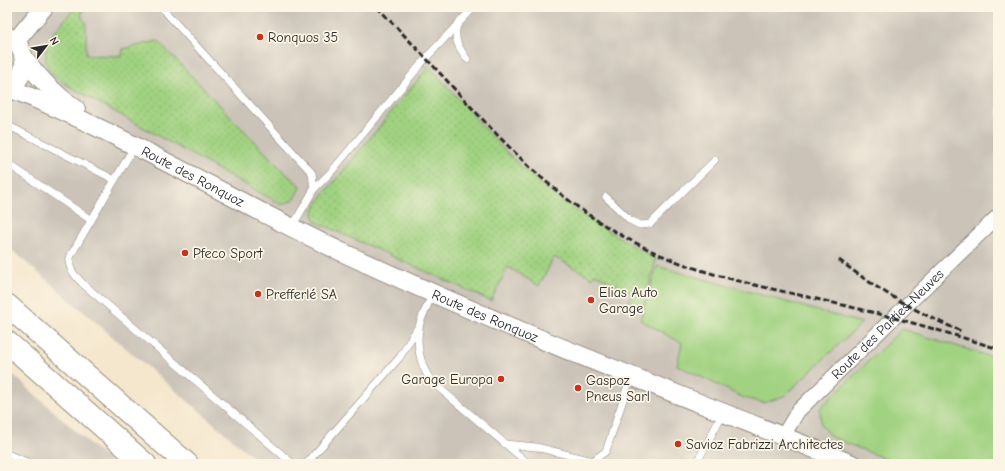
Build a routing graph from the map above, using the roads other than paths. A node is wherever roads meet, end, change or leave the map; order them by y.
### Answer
1 (44, 7) edge
2 (161, 7) edge
3 (474, 7) edge
4 (457, 25) junction
5 (11, 39) edge
6 (24, 58) junction
7 (467, 59) dead end
8 (8, 88) edge
9 (7, 128) edge
10 (131, 146) junction
11 (715, 160) dead end
12 (7, 163) edge
13 (115, 180) junction
14 (314, 189) junction
15 (606, 197) dead end
16 (998, 216) edge
17 (91, 220) junction
18 (292, 228) junction
19 (432, 294) junction
20 (7, 305) edge
21 (420, 323) junction
22 (7, 342) edge
23 (632, 375) junction
24 (723, 412) junction
25 (783, 436) junction
26 (505, 444) junction
27 (7, 454) edge
28 (32, 464) edge
29 (145, 464) edge
30 (187, 464) edge
31 (293, 464) edge
32 (306, 464) edge
33 (528, 464) edge
34 (696, 464) edge
35 (852, 464) edge

1 - 5 street
2 - 14 lane
3 - 4 lane
4 - 7 lane
4 - 14 lane
5 - 6 street, Route des Ronquoz
6 - 8 street
6 - 10 street, Route des Ronquoz
8 - 10 street, Route des Ronquoz
9 - 13 lane
10 - 13 lane
10 - 18 street, Route des Ronquoz
11 - 15 lane
12 - 17 lane
13 - 17 lane
14 - 18 lane
16 - 25 street, Route des Parties-Neuves
17 - 31 lane
18 - 19 street, Route des Ronquoz
19 - 21 lane
19 - 23 street, Route des Ronquoz
20 - 30 highway
21 - 26 lane
21 - 32 lane
22 - 29 highway
23 - 24 street, Route des Ronquoz
23 - 26 lane
24 - 25 street, Route des Ronquoz
24 - 34 lane
25 - 35 street, Route des Ronquoz
26 - 33 lane
27 - 28 lane

